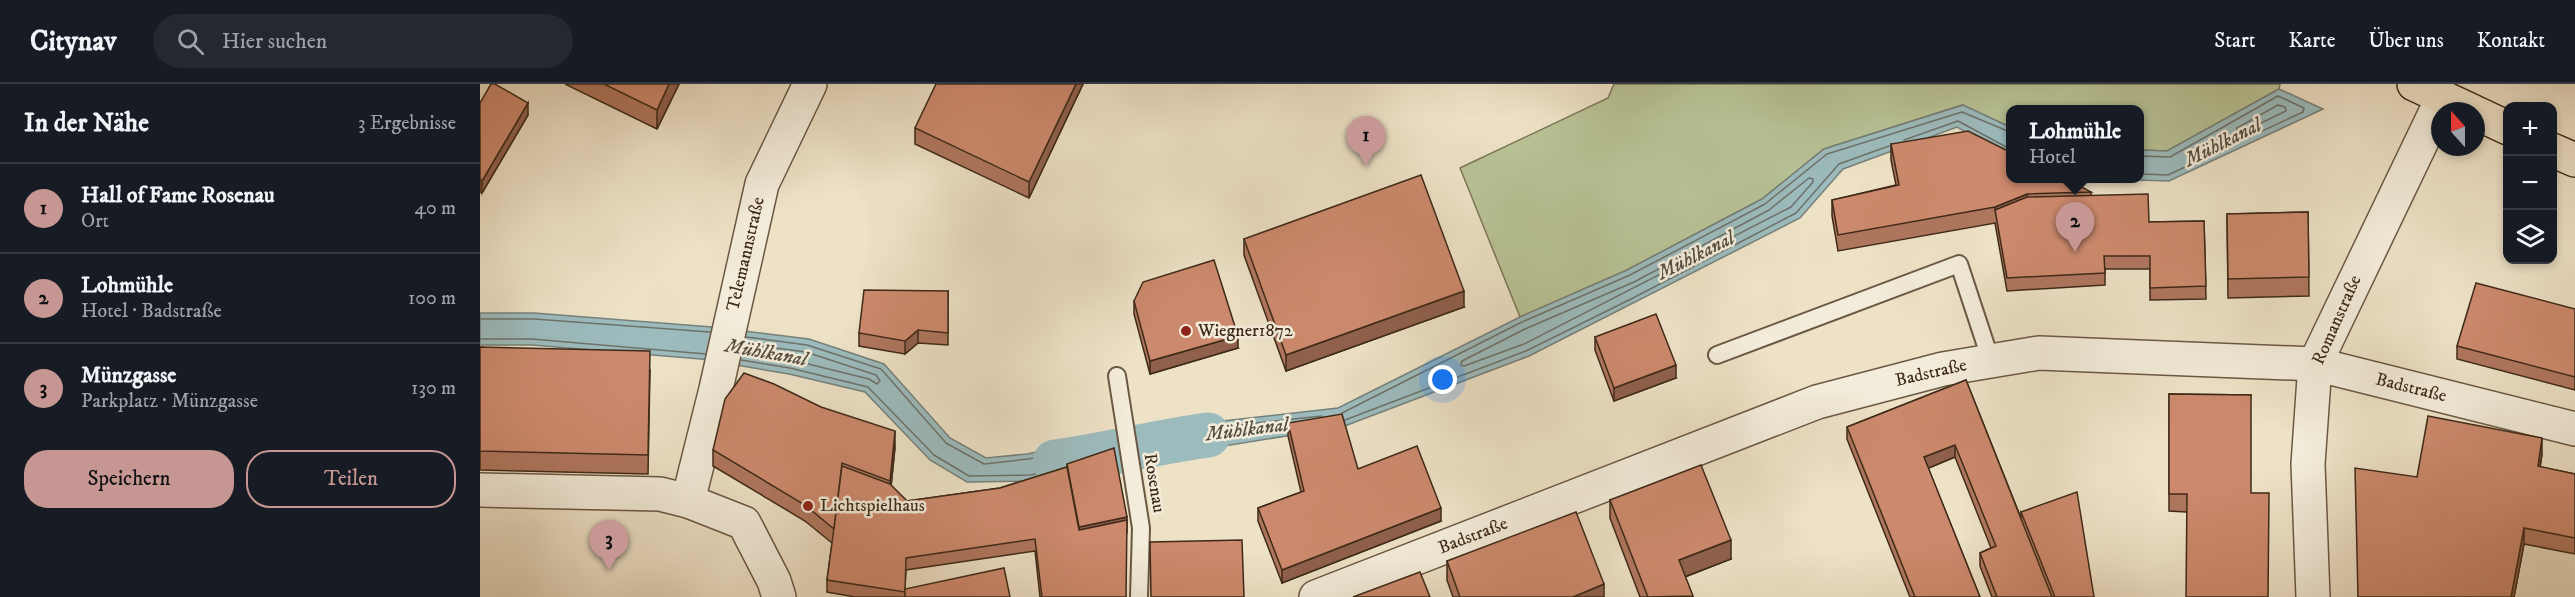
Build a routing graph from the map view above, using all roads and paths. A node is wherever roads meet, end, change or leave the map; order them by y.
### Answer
1 (810, 84) edge
2 (2414, 84) edge
3 (2443, 97) junction
4 (2453, 102) edge
5 (2485, 117) edge
6 (2503, 126) edge
7 (2557, 152) edge
8 (2575, 160) edge
9 (1717, 355) dead end
10 (1991, 361) junction
11 (2315, 364) junction
12 (1118, 376) dead end
13 (2575, 429) edge
14 (480, 490) edge
15 (688, 501) junction
16 (779, 597) edge
17 (1139, 597) edge
18 (1316, 597) edge
19 (2313, 597) edge

1 - 15 street, Telemannstraße
2 - 3 main road
3 - 4 main road
3 - 11 street, Romanstraße
5 - 6 main road
7 - 8 main road
9 - 10 lane
10 - 11 street, Badstraße
10 - 18 street, Badstraße
11 - 13 street, Badstraße
11 - 19 street, Romanstraße
12 - 17 lane, Rosenau
14 - 15 street
15 - 16 street

